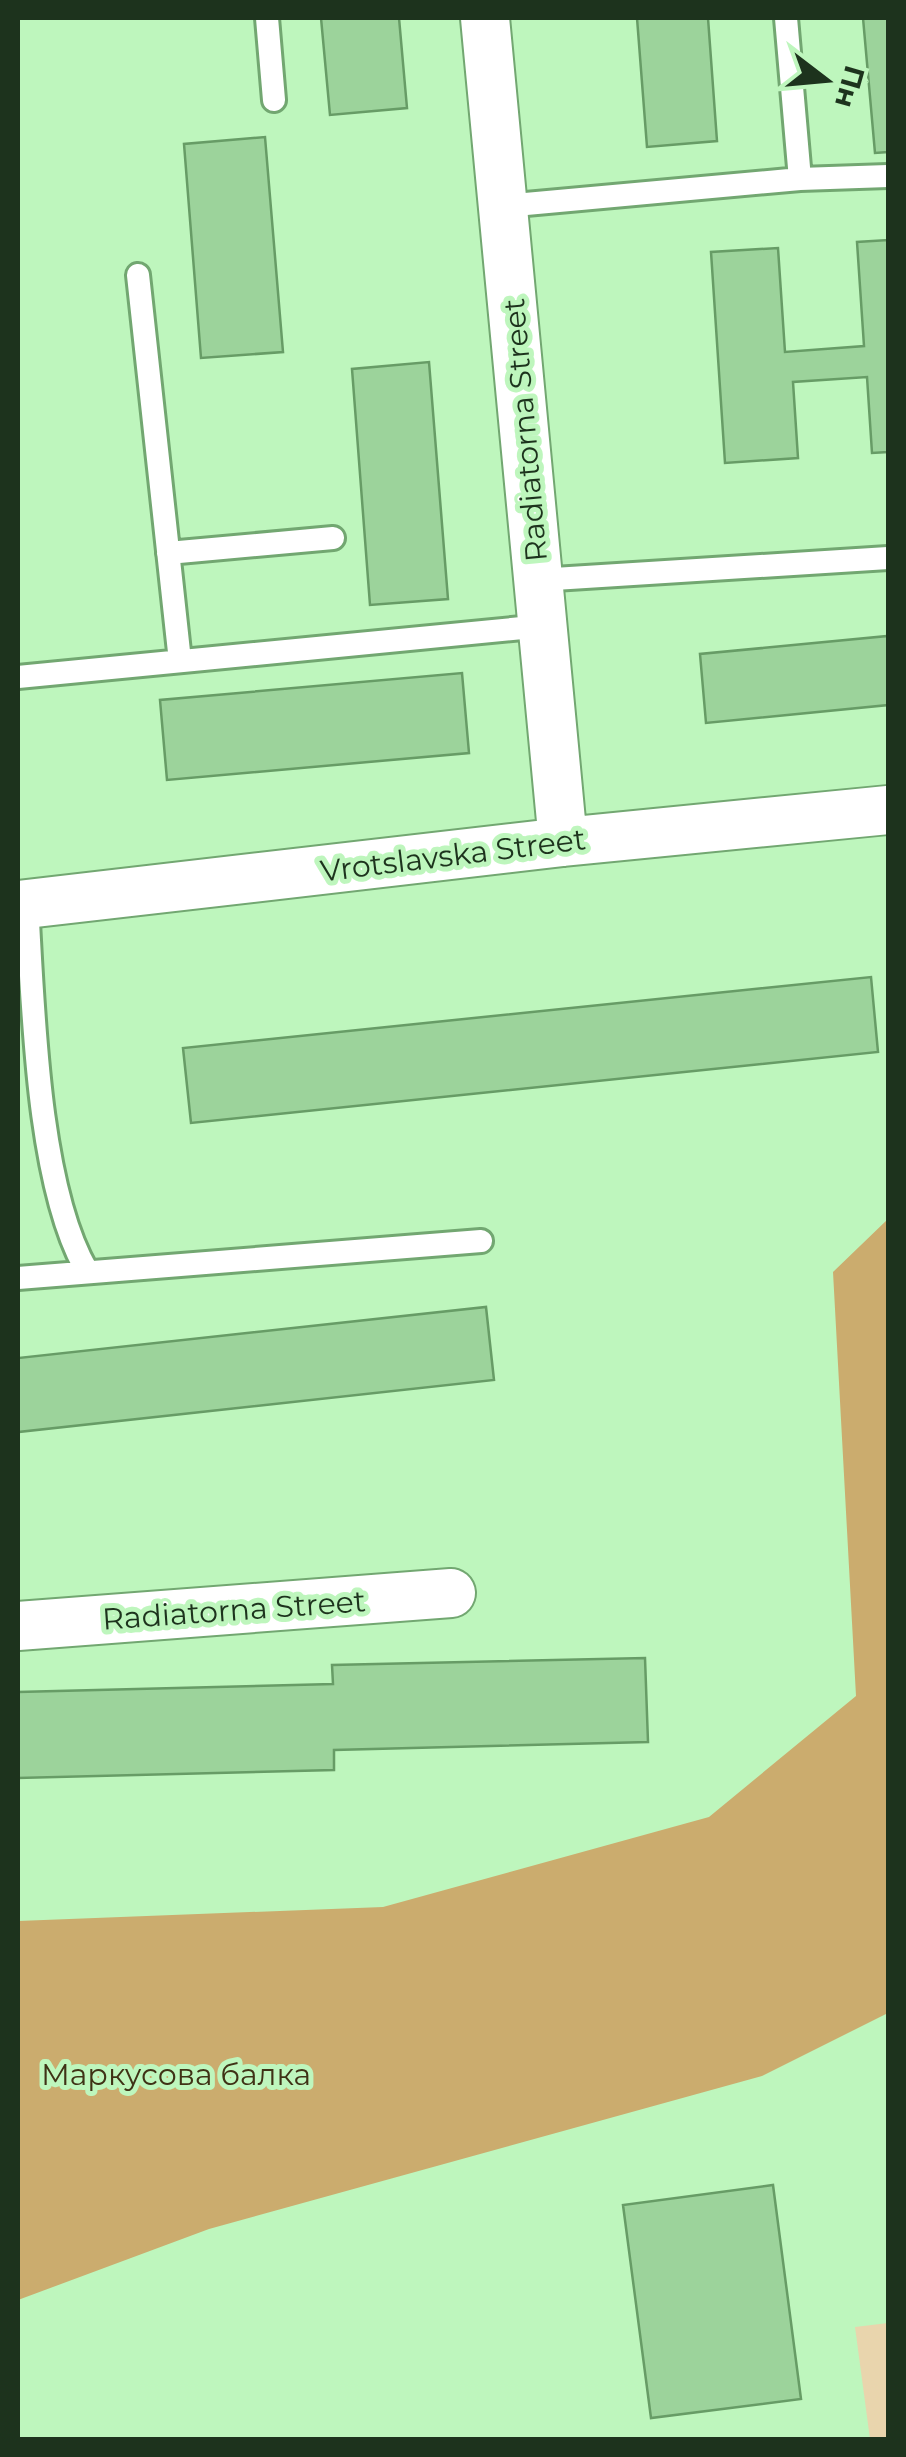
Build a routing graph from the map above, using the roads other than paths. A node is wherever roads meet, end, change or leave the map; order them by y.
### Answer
1 (266, 18) edge
2 (485, 18) edge
3 (786, 18) edge
4 (274, 100) dead end
5 (888, 176) edge
6 (800, 179) junction
7 (504, 206) junction
8 (138, 275) dead end
9 (333, 538) dead end
10 (168, 552) junction
11 (888, 558) edge
12 (540, 602) junction
13 (180, 661) junction
14 (18, 677) edge
15 (888, 810) edge
16 (563, 842) junction
17 (22, 905) edge
18 (481, 1241) dead end
19 (86, 1270) junction
20 (18, 1278) edge
21 (451, 1593) dead end
22 (18, 1626) edge

1 - 4 lane
2 - 7 street, Radiatorna Street
3 - 6 lane
5 - 6 lane
6 - 7 lane
7 - 12 street, Radiatorna Street
8 - 10 lane
9 - 10 lane
10 - 13 lane
11 - 12 lane
12 - 13 lane
12 - 16 street, Radiatorna Street
13 - 14 lane
15 - 16 street, Vrotslavska Street
16 - 17 street, Vrotslavska Street
17 - 19 lane
18 - 19 lane
19 - 20 lane
21 - 22 street, Radiatorna Street

